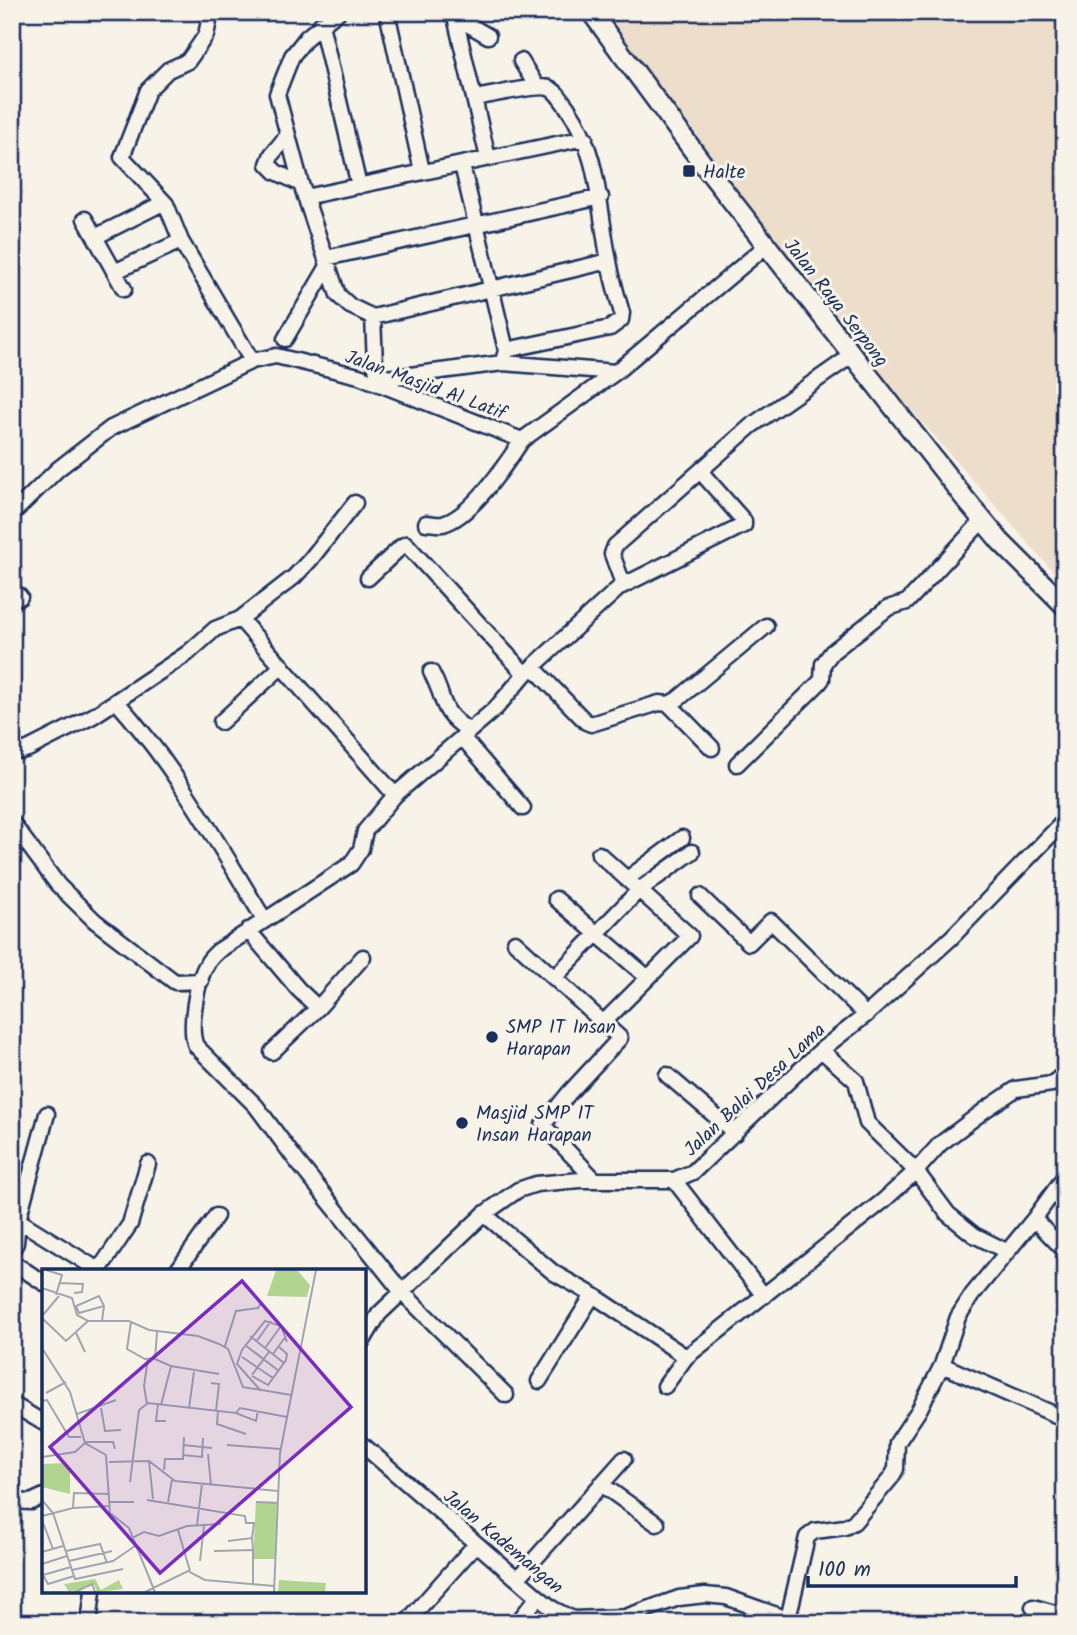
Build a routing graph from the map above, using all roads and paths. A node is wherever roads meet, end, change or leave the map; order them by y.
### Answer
1 (205, 12) edge
2 (338, 12) edge
3 (387, 12) edge
4 (591, 12) edge
5 (452, 15) edge
6 (321, 24) junction
7 (488, 36) dead end
8 (521, 61) dead end
9 (537, 87) junction
10 (474, 98) junction
11 (287, 136) junction
12 (585, 138) junction
13 (488, 158) junction
14 (463, 165) junction
15 (422, 171) junction
16 (359, 186) junction
17 (303, 190) junction
18 (601, 197) junction
19 (157, 206) dead end
20 (85, 219) dead end
21 (477, 224) junction
22 (95, 237) junction
23 (181, 241) junction
24 (766, 246) junction
25 (609, 261) junction
26 (327, 262) junction
27 (114, 272) junction
28 (491, 288) junction
29 (124, 289) dead end
30 (373, 317) junction
31 (285, 339) dead end
32 (504, 356) junction
33 (852, 356) junction
34 (252, 360) junction
35 (616, 372) junction
36 (522, 440) junction
37 (700, 471) junction
38 (355, 503) dead end
39 (12, 514) edge
40 (983, 520) junction
41 (426, 523) dead end
42 (368, 578) dead end
43 (620, 587) junction
44 (1065, 606) edge
45 (240, 619) junction
46 (766, 626) dead end
47 (282, 666) junction
48 (529, 670) junction
49 (431, 672) dead end
50 (116, 701) junction
51 (668, 704) junction
52 (221, 722) dead end
53 (465, 734) junction
54 (712, 748) dead end
55 (12, 750) edge
56 (737, 764) dead end
57 (395, 795) junction
58 (523, 808) dead end
59 (1065, 820) edge
60 (12, 823) edge
61 (682, 838) dead end
62 (692, 852) dead end
63 (599, 854) dead end
64 (627, 879) junction
65 (639, 890) junction
66 (700, 896) dead end
67 (556, 899) dead end
68 (264, 919) junction
69 (248, 930) junction
70 (597, 934) junction
71 (515, 942) dead end
72 (363, 957) dead end
73 (647, 977) junction
74 (554, 978) junction
75 (201, 981) junction
76 (318, 1008) junction
77 (866, 1015) junction
78 (603, 1023) junction
79 (821, 1050) junction
80 (272, 1052) dead end
81 (1065, 1073) edge
82 (667, 1075) dead end
83 (47, 1114) dead end
84 (736, 1133) junction
85 (148, 1164) dead end
86 (916, 1171) junction
87 (1065, 1176) edge
88 (595, 1180) junction
89 (674, 1180) junction
90 (484, 1214) junction
91 (216, 1216) dead end
92 (1034, 1219) junction
93 (18, 1220) junction
94 (12, 1250) edge
95 (1006, 1251) junction
96 (1065, 1251) edge
97 (12, 1262) edge
98 (97, 1269) edge
99 (101, 1269) edge
100 (178, 1269) edge
101 (42, 1282) edge
102 (402, 1292) junction
103 (593, 1294) junction
104 (764, 1296) junction
105 (366, 1335) edge
106 (686, 1357) junction
107 (942, 1366) junction
108 (539, 1381) dead end
109 (665, 1385) dead end
110 (506, 1395) dead end
111 (12, 1404) edge
112 (1065, 1419) edge
113 (42, 1422) edge
114 (366, 1448) edge
115 (624, 1459) dead end
116 (601, 1484) junction
117 (42, 1497) edge
118 (12, 1501) edge
119 (657, 1524) dead end
120 (476, 1544) junction
121 (517, 1578) junction
122 (93, 1593) edge
123 (538, 1597) junction
124 (1032, 1607) dead end
125 (1065, 1616) edge
126 (793, 1621) edge
127 (89, 1623) edge
128 (406, 1623) edge
129 (517, 1623) edge

1 - 23 street
2 - 6 street
3 - 15 street
4 - 24 main road, Jalan Raya Serpong
5 - 7 street
5 - 10 street
6 - 11 street
6 - 16 street
8 - 9 street
9 - 10 street
9 - 12 street
10 - 13 street
11 - 17 street
11 - 17 street
12 - 13 street
12 - 18 street
13 - 14 street
14 - 15 street
14 - 21 street
15 - 16 street
16 - 17 street
17 - 26 street
18 - 21 street
18 - 25 street
19 - 22 street
20 - 22 street
21 - 26 street
21 - 28 street
22 - 27 street
23 - 27 street
23 - 34 street
24 - 33 main road, Jalan Raya Serpong
24 - 35 street, Jalan Masjid Al Latif
25 - 28 street
25 - 32 street
26 - 30 street
26 - 31 street
27 - 29 street
28 - 30 street
28 - 32 street
30 - 32 street
32 - 35 street
33 - 37 street
33 - 40 main road, Jalan Raya Serpong
34 - 36 street, Jalan Masjid Al Latif
34 - 39 street, Jalan Masjid Al Latif
35 - 36 street, Jalan Masjid Al Latif
36 - 41 street
37 - 43 street
37 - 43 street
38 - 45 street
40 - 44 main road, Jalan Raya Serpong
40 - 56 street
42 - 48 street
43 - 48 street
45 - 47 street
45 - 50 street
46 - 51 street
47 - 52 street
47 - 57 street
48 - 51 street
48 - 53 street
49 - 53 street
50 - 55 street
50 - 68 street
51 - 54 street
53 - 57 street
53 - 58 street
57 - 68 street
59 - 77 street, Jalan Balai Desa Lama
60 - 75 street
61 - 64 street
62 - 65 street
63 - 64 street
64 - 65 street
65 - 70 street
65 - 73 street
66 - 77 street
67 - 70 street
68 - 69 street
69 - 75 street
69 - 76 street
70 - 73 street
70 - 74 street
71 - 74 street
72 - 76 street
73 - 78 street
74 - 78 street
75 - 102 street
76 - 80 street
77 - 79 street, Jalan Balai Desa Lama
78 - 88 street
79 - 84 street, Jalan Balai Desa Lama
79 - 86 street
81 - 86 street
82 - 84 street
83 - 93 street
84 - 89 street, Jalan Balai Desa Lama
85 - 99 street
86 - 95 street
86 - 104 street
87 - 92 street
88 - 89 street, Jalan Balai Desa Lama
88 - 90 street, Jalan Balai Desa Lama
89 - 104 street
90 - 102 street, Jalan Balai Desa Lama
90 - 103 street
91 - 100 street
92 - 95 street
92 - 96 street
93 - 94 street
93 - 98 street
95 - 107 street
97 - 101 street
102 - 105 street, Jalan Balai Desa Lama
102 - 110 street
103 - 106 street
103 - 108 street
104 - 106 street
106 - 109 street
107 - 112 street
107 - 126 street
111 - 113 street
114 - 120 street, Jalan Kademangan
115 - 116 street
116 - 119 street
116 - 121 street
117 - 118 street
120 - 121 street, Jalan Kademangan
120 - 128 street
121 - 123 street, Jalan Kademangan
122 - 127 street
123 - 126 street, Jalan Kademangan
123 - 129 street
124 - 125 street

